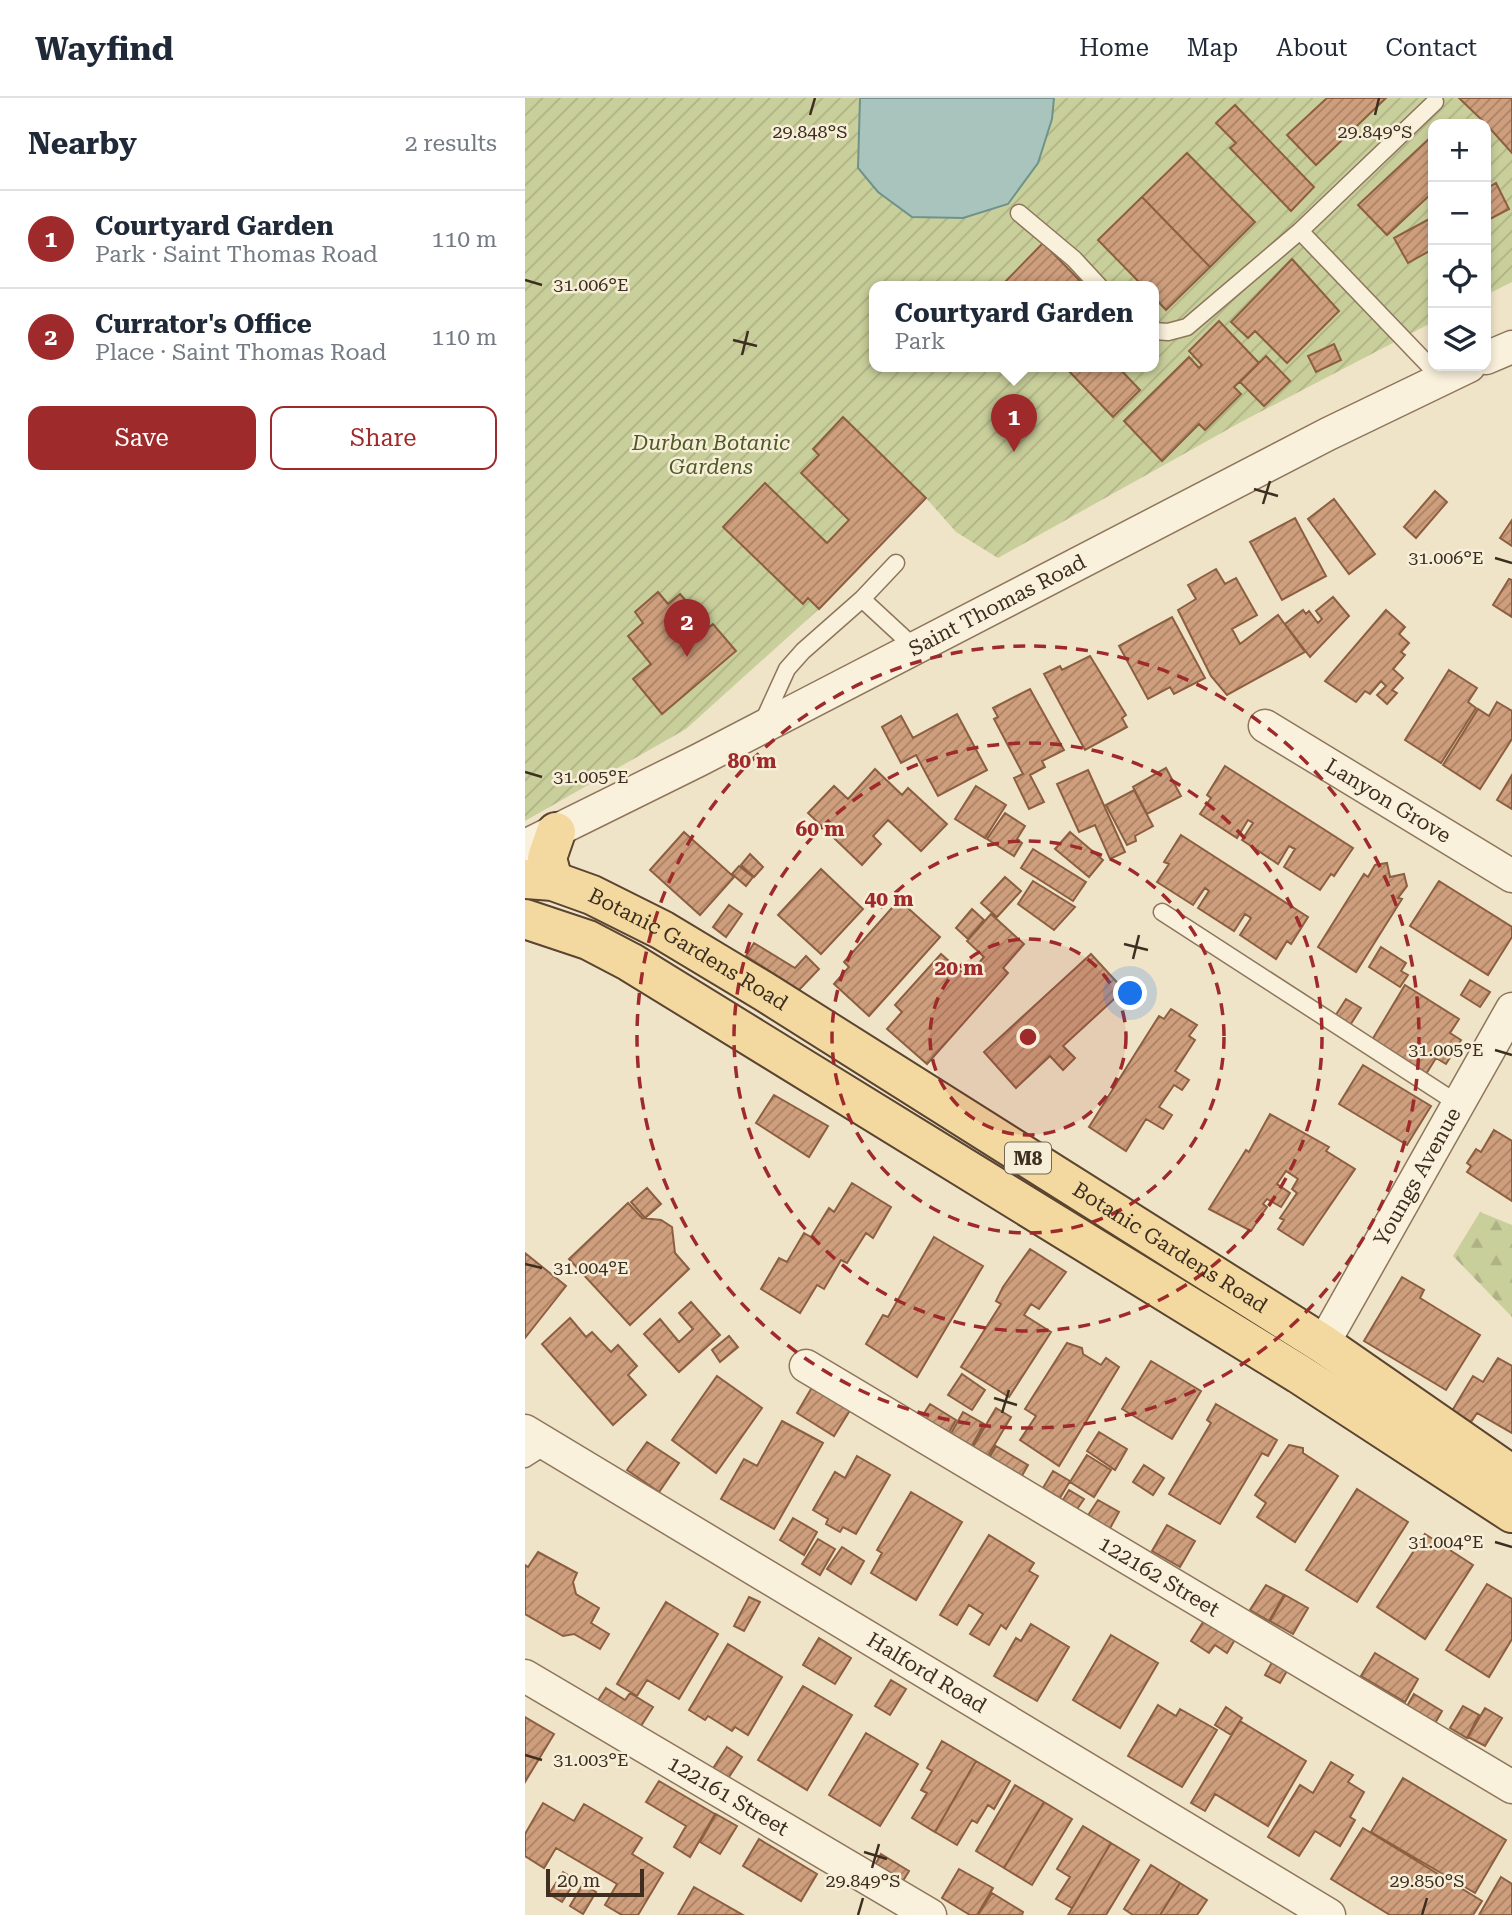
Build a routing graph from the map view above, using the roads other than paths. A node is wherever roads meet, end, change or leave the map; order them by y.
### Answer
1 (1435, 102) dead end
2 (1019, 213) dead end
3 (1300, 231) junction
4 (1094, 281) edge
5 (1159, 331) edge
6 (1512, 346) edge
7 (1491, 356) edge
8 (1455, 372) edge
9 (896, 564) dead end
10 (862, 599) junction
11 (915, 648) junction
12 (1265, 726) dead end
13 (760, 729) junction
14 (540, 839) edge
15 (1512, 876) edge
16 (539, 880) edge
17 (1162, 912) dead end
18 (525, 919) edge
19 (1512, 1009) edge
20 (1457, 1102) junction
21 (1323, 1344) junction
22 (806, 1366) dead end
23 (532, 1445) edge
24 (1512, 1475) edge
25 (1512, 1513) edge
26 (525, 1676) edge
27 (1512, 1787) edge
28 (930, 1915) edge
29 (1329, 1915) edge

1 - 3 lane
2 - 4 lane
3 - 5 lane
3 - 8 lane
6 - 7 street
8 - 11 street, Saint Thomas Road
9 - 10 lane
10 - 11 lane
10 - 13 lane
11 - 13 street, Saint Thomas Road
12 - 15 street, Lanyon Grove
13 - 14 street, Saint Thomas Road
14 - 16 main road
16 - 21 main road, Botanic Gardens Road / M8
17 - 20 lane
18 - 25 main road, Botanic Gardens Road / M8
19 - 20 street, Youngs Avenue
20 - 21 street, Youngs Avenue
21 - 24 main road, Botanic Gardens Road / M8
22 - 27 street, 122162 Street
23 - 29 street, Halford Road
26 - 28 street, 122161 Street

